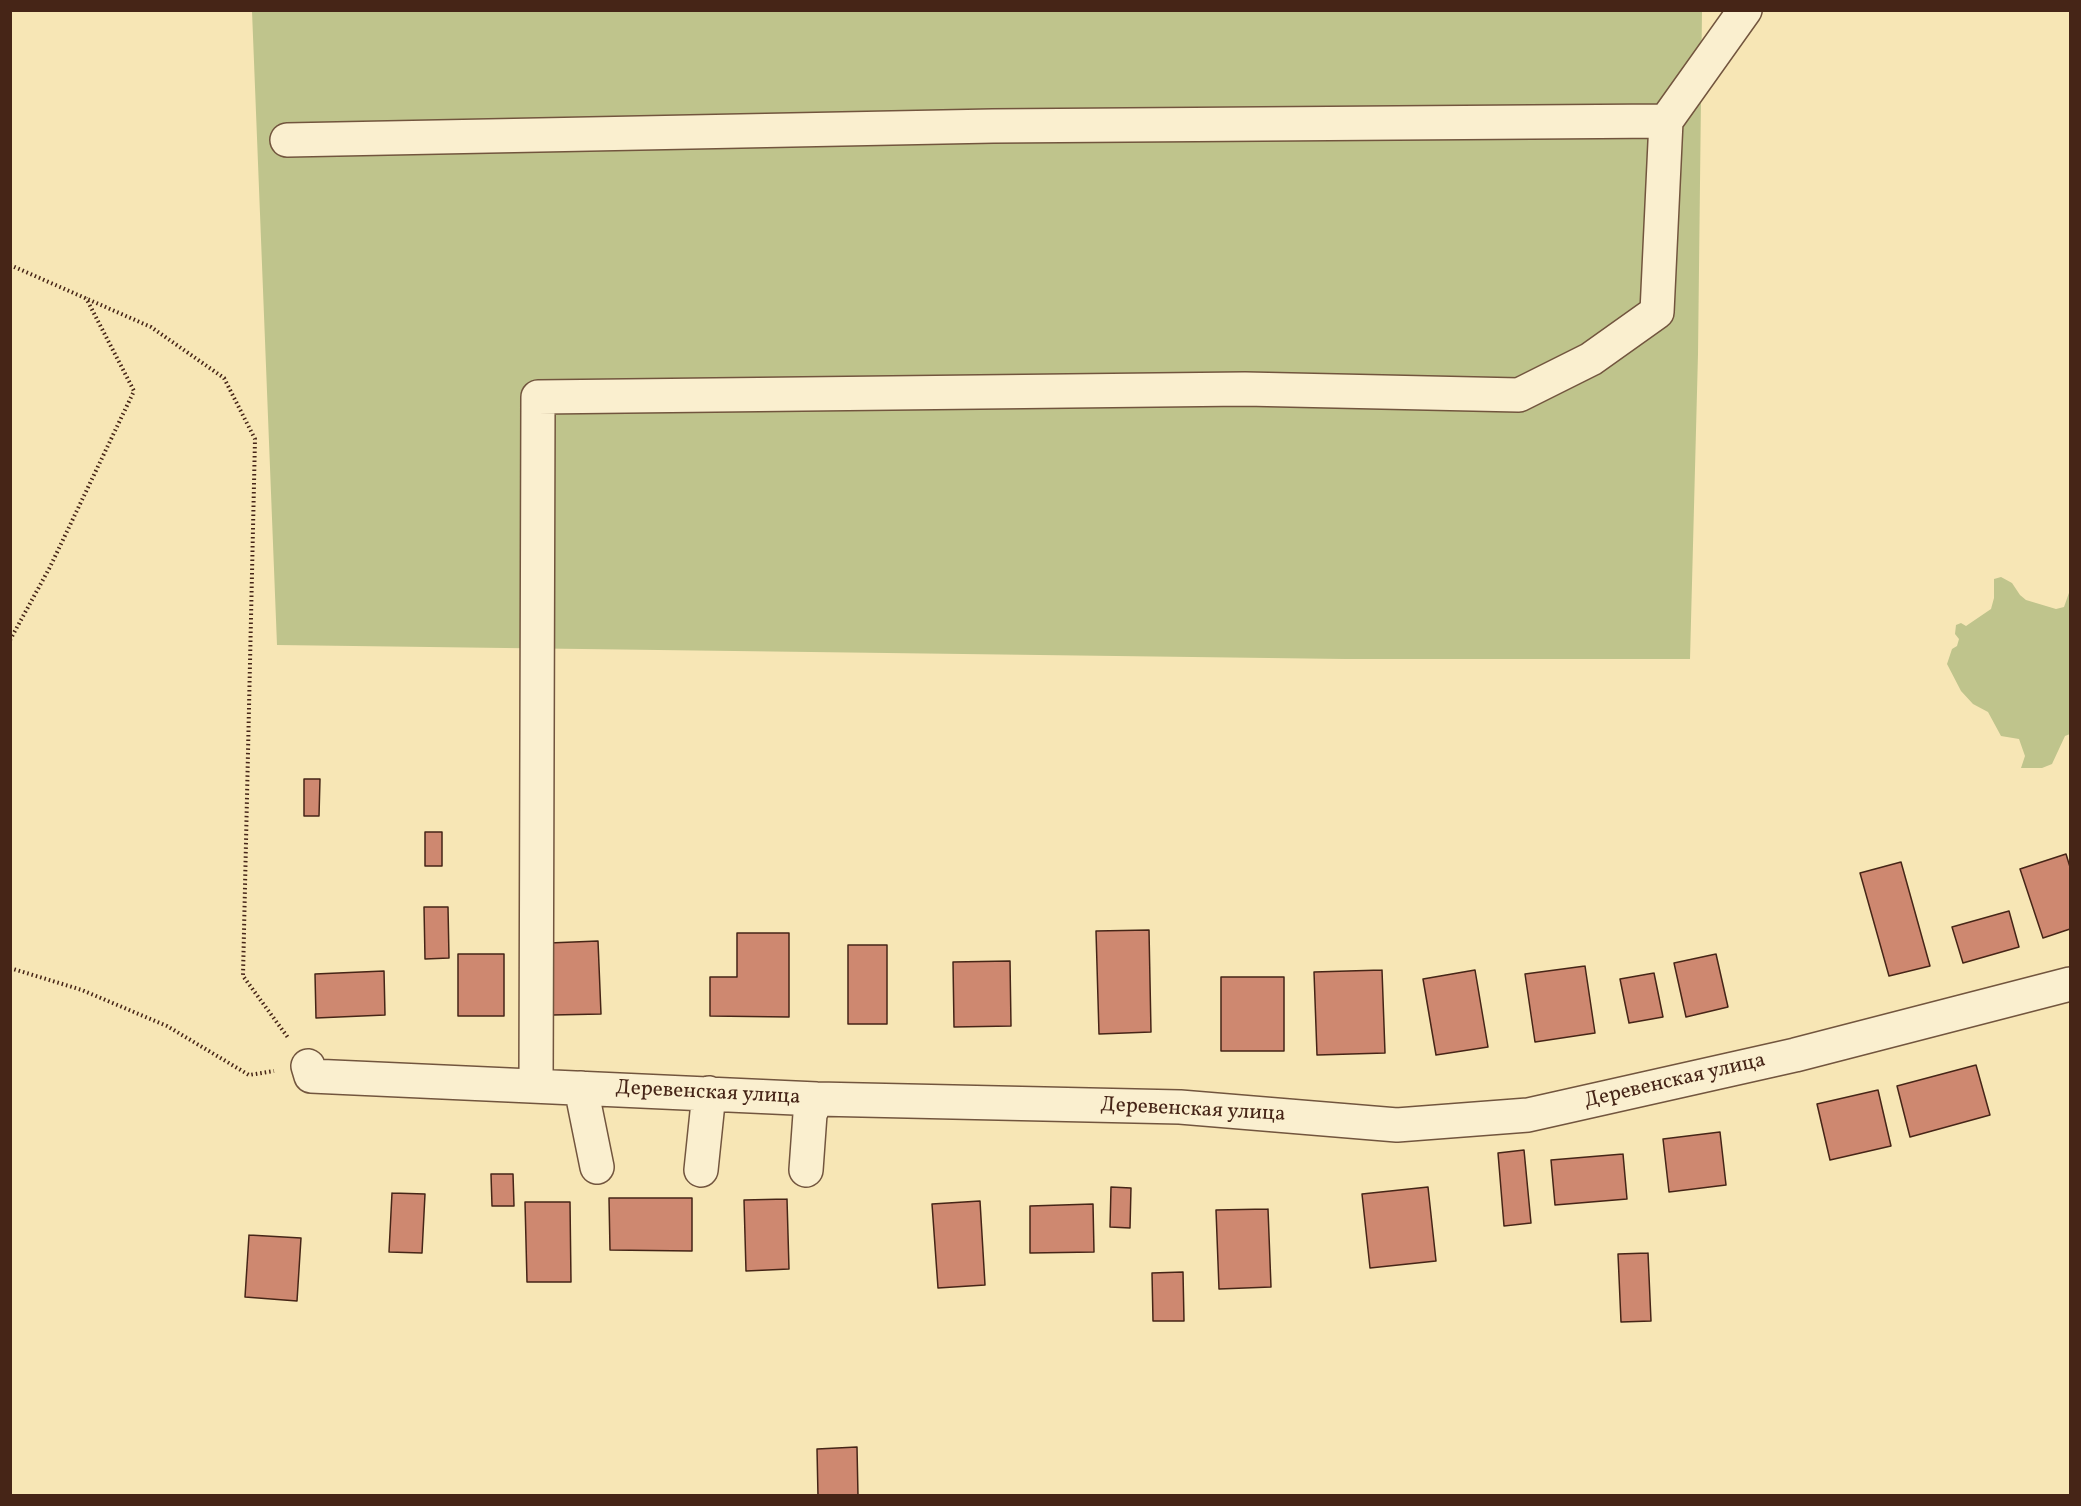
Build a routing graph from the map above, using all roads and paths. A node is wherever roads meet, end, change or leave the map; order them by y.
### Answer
1 (1745, 10) edge
2 (1666, 121) junction
3 (287, 140) dead end
4 (10, 265) edge
5 (86, 298) junction
6 (10, 640) edge
7 (10, 968) edge
8 (2070, 984) edge
9 (308, 1066) junction
10 (536, 1086) junction
11 (580, 1088) junction
12 (709, 1093) junction
13 (817, 1099) junction
14 (597, 1167) dead end
15 (701, 1170) dead end
16 (806, 1170) dead end

1 - 2 street
2 - 3 street
2 - 10 street
4 - 5 path
5 - 6 path
5 - 9 path
7 - 9 path
8 - 13 street, Деревенская улица
9 - 10 street, Деревенская улица
10 - 11 street, Деревенская улица
11 - 12 street, Деревенская улица
11 - 14 street
12 - 13 street, Деревенская улица
12 - 15 street
13 - 16 street

